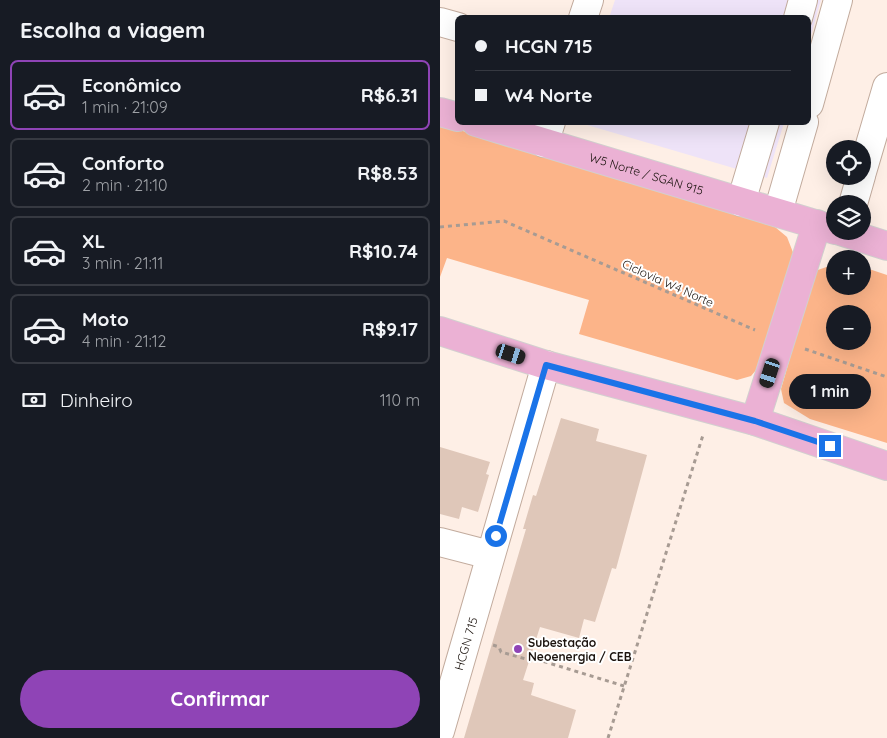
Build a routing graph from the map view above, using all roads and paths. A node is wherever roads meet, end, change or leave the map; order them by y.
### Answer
1 (803, 0) edge
2 (838, 0) edge
3 (799, 15) edge
4 (440, 22) edge
5 (455, 26) edge
6 (887, 87) edge
7 (811, 97) edge
8 (440, 112) edge
9 (455, 116) edge
10 (496, 125) edge
11 (764, 125) edge
12 (803, 125) edge
13 (548, 133) edge
14 (871, 141) edge
15 (741, 202) junction
16 (778, 212) junction
17 (440, 227) edge
18 (826, 227) edge
19 (831, 240) edge
20 (868, 240) edge
21 (887, 246) edge
22 (440, 331) edge
23 (780, 341) junction
24 (546, 365) junction
25 (887, 377) edge
26 (711, 410) junction
27 (755, 421) junction
28 (887, 466) edge
29 (440, 542) edge
30 (490, 555) junction
31 (468, 637) junction
32 (624, 686) junction
33 (440, 731) edge
34 (608, 738) edge

1 - 3 street
2 - 7 street
4 - 5 street
6 - 14 street
8 - 9 main road
10 - 13 main road, W5 Norte / SGAN 915
11 - 15 street
12 - 16 street
13 - 15 main road, W5 Norte / SGAN 915
15 - 16 main road, W5 Norte / SGAN 915
16 - 18 main road, W5 Norte / SGAN 915
17 - 23 path, Ciclovia W4 Norte
19 - 23 main road
20 - 21 main road, W5 Norte / SGAN 915
22 - 24 main road
23 - 25 path, Ciclovia W4 Norte
23 - 27 main road
24 - 26 main road
24 - 30 street, HCGN 715
26 - 27 main road
26 - 32 path
27 - 28 main road
29 - 30 street
30 - 31 street, HCGN 715
31 - 32 path
31 - 33 street, HCGN 715
32 - 34 path

